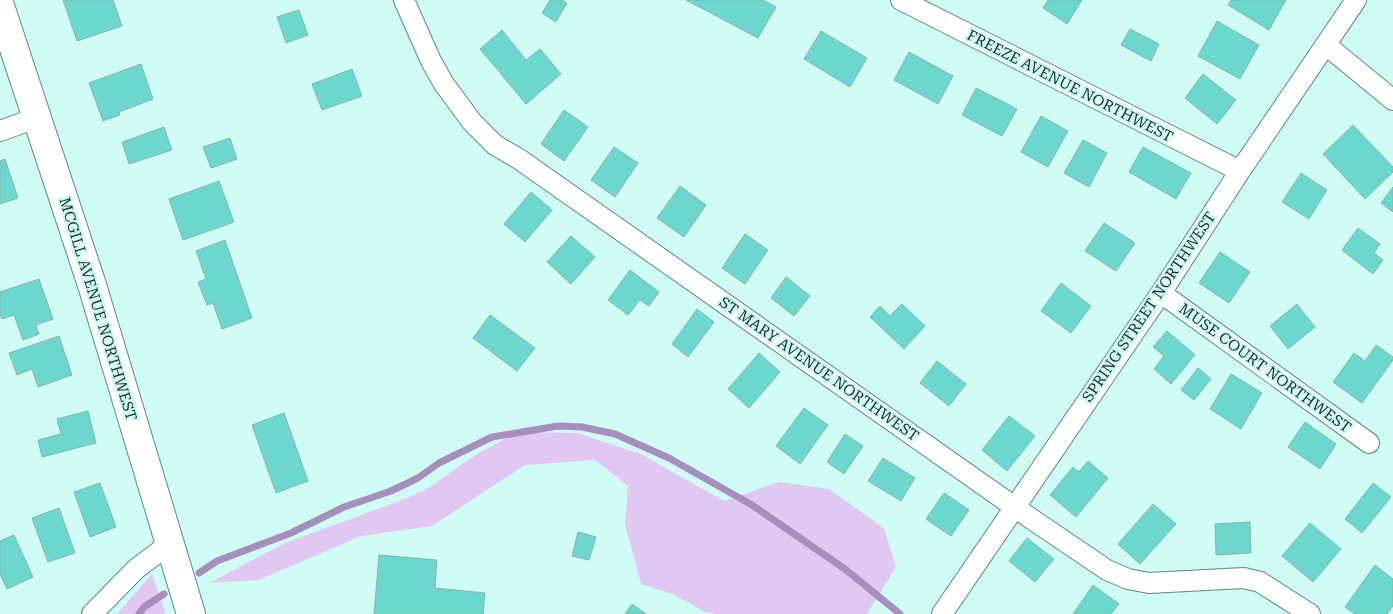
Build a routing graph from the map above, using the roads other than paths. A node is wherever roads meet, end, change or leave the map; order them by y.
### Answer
1 (404, 0) edge
2 (902, 0) edge
3 (1356, 0) edge
4 (0, 6) edge
5 (1326, 45) junction
6 (1393, 100) edge
7 (36, 118) junction
8 (0, 131) edge
9 (1240, 171) junction
10 (1161, 293) junction
11 (1369, 443) dead end
12 (1014, 507) junction
13 (169, 544) junction
14 (92, 614) edge
15 (191, 614) edge
16 (942, 614) edge
17 (1310, 614) edge

1 - 12 street, ST MARY AVENUE NORTHWEST
2 - 9 street, FREEZE AVENUE NORTHWEST
3 - 5 street, SPRING STREET NORTHWEST
4 - 7 street, MCGILL AVENUE NORTHWEST
5 - 6 street
5 - 9 street, SPRING STREET NORTHWEST
7 - 8 street
7 - 13 street, MCGILL AVENUE NORTHWEST
9 - 10 street, SPRING STREET NORTHWEST
10 - 11 street, MUSE COURT NORTHWEST
10 - 12 street, SPRING STREET NORTHWEST
12 - 16 street, SPRING STREET NORTHWEST
12 - 17 street, ST MARY AVENUE NORTHWEST
13 - 14 street
13 - 15 street, MCGILL AVENUE NORTHWEST

